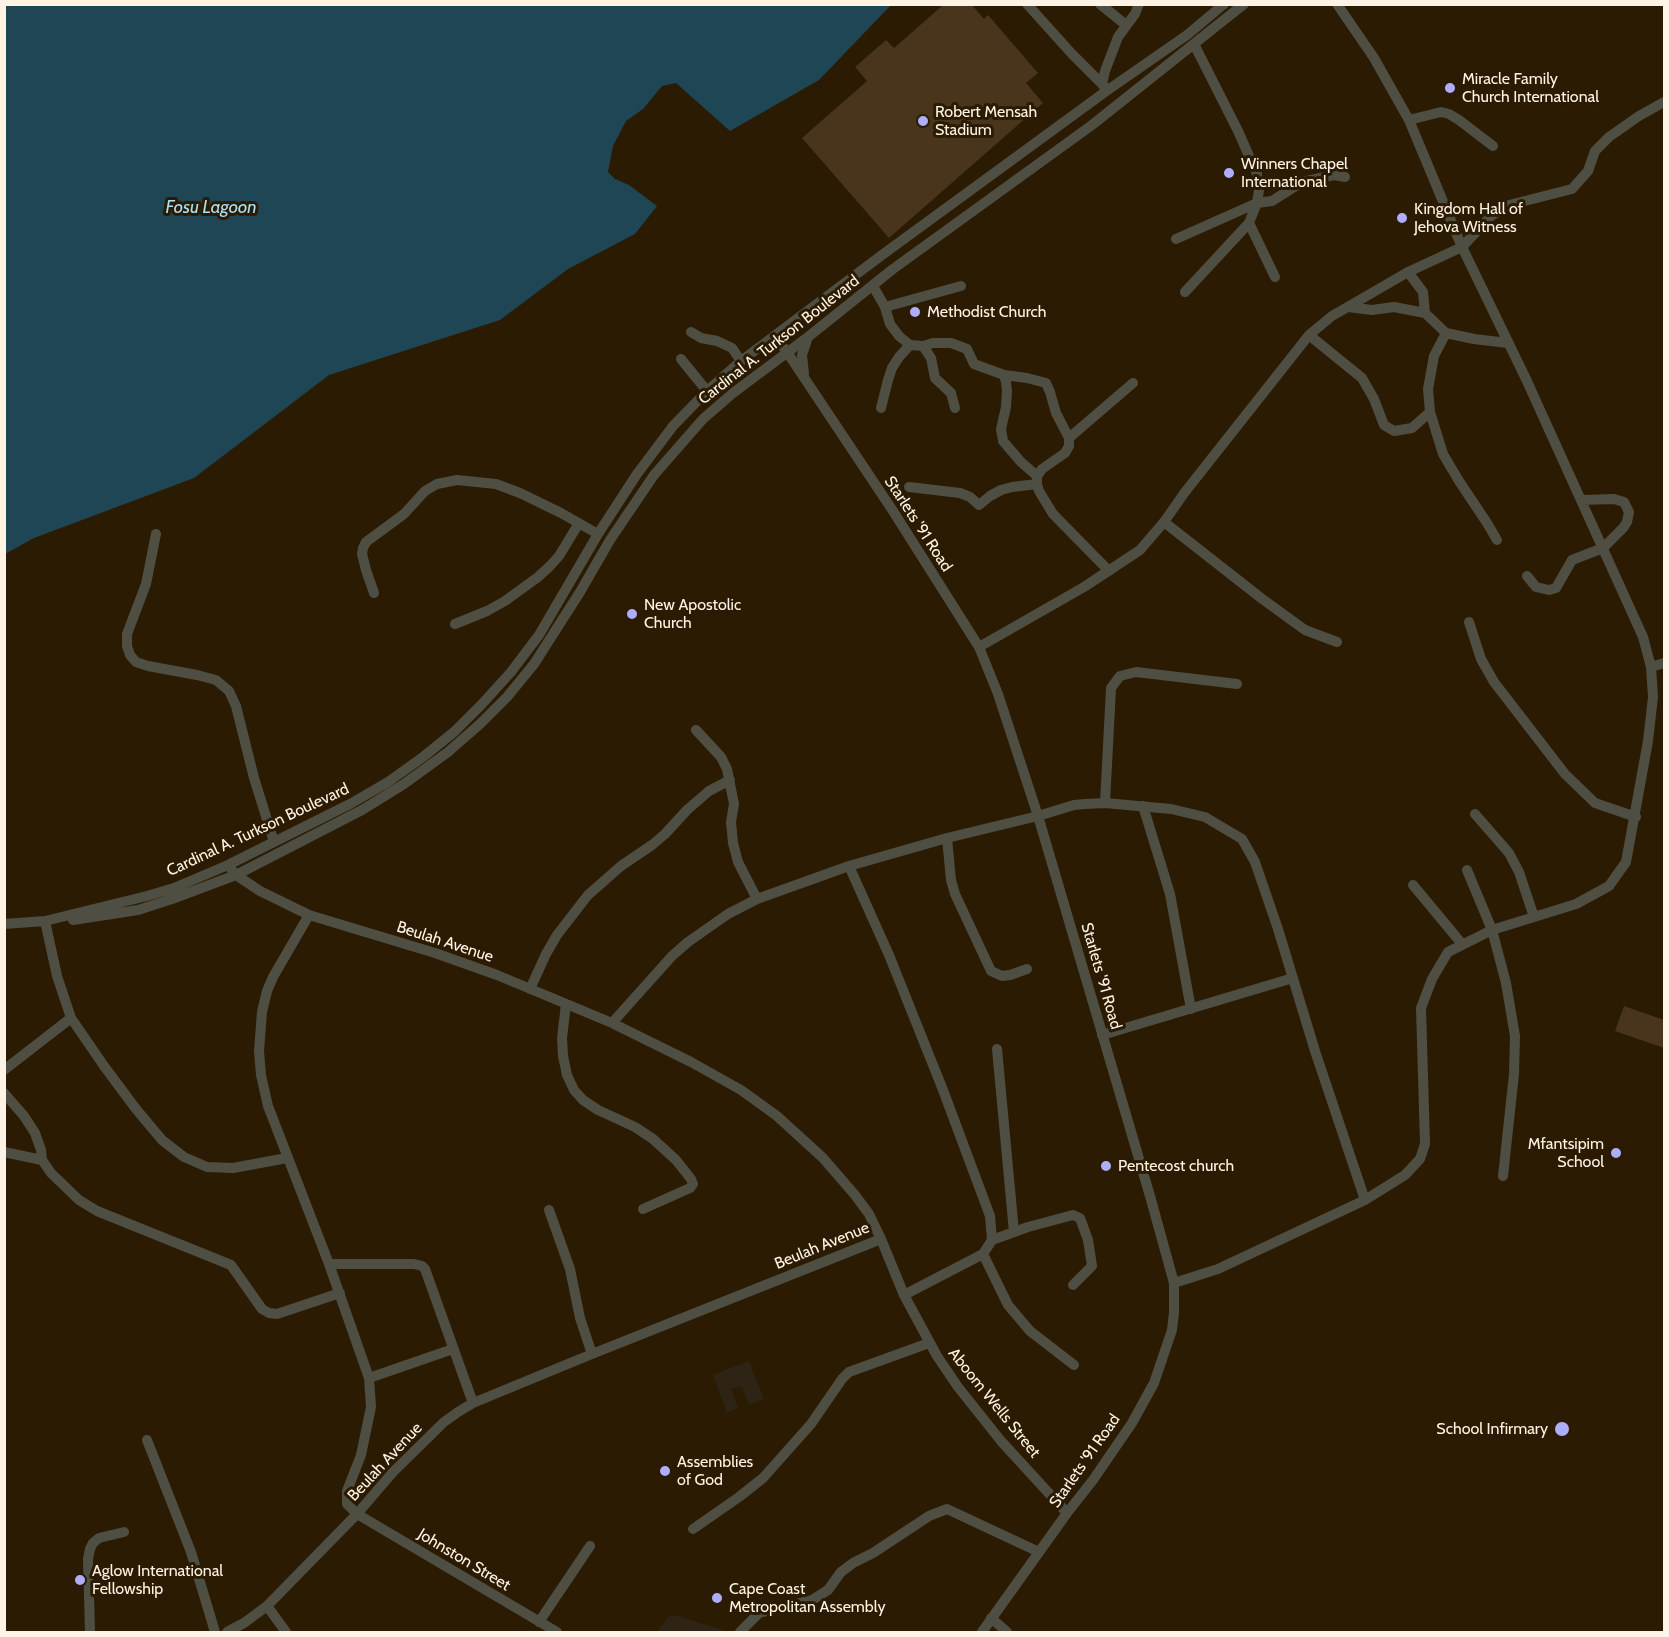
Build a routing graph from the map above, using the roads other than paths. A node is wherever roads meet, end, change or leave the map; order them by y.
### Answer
1 (1100, 4) edge
2 (1139, 4) edge
3 (1224, 4) edge
4 (1244, 4) edge
5 (1337, 4) edge
6 (1029, 5) edge
7 (1126, 25) junction
8 (1194, 44) junction
9 (1103, 88) junction
10 (1665, 102) edge
11 (1079, 112) junction
12 (1409, 120) junction
13 (1092, 125) junction
14 (1493, 146) dead end
15 (1345, 177) dead end
16 (1257, 203) junction
17 (1249, 223) junction
18 (1176, 239) dead end
19 (1462, 247) junction
20 (882, 255) junction
21 (893, 269) junction
22 (1408, 272) junction
23 (1275, 277) dead end
24 (873, 286) junction
25 (961, 286) dead end
26 (1185, 292) dead end
27 (885, 307) junction
28 (1348, 307) junction
29 (1425, 313) junction
30 (691, 332) dead end
31 (1446, 333) junction
32 (1309, 335) junction
33 (775, 336) junction
34 (808, 337) junction
35 (1508, 344) junction
36 (910, 345) junction
37 (923, 346) junction
38 (787, 352) junction
39 (681, 359) dead end
40 (741, 361) junction
41 (1004, 375) junction
42 (804, 378) junction
43 (1133, 383) dead end
44 (707, 391) junction
45 (881, 408) dead end
46 (955, 408) dead end
47 (1430, 412) junction
48 (1069, 438) junction
49 (1037, 480) junction
50 (909, 487) dead end
51 (1581, 500) junction
52 (1164, 522) junction
53 (579, 523) junction
54 (156, 534) dead end
55 (598, 534) junction
56 (1497, 540) dead end
57 (1603, 548) junction
58 (1109, 571) junction
59 (1527, 576) dead end
60 (374, 593) dead end
61 (1469, 622) dead end
62 (455, 624) dead end
63 (1336, 642) dead end
64 (979, 647) junction
65 (1665, 663) edge
66 (1651, 667) junction
67 (1238, 684) dead end
68 (696, 730) dead end
69 (730, 780) junction
70 (1105, 803) junction
71 (1143, 806) junction
72 (1475, 814) dead end
73 (1038, 816) junction
74 (1636, 817) junction
75 (947, 838) junction
76 (274, 842) junction
77 (228, 865) junction
78 (849, 867) junction
79 (1467, 870) dead end
80 (236, 875) junction
81 (1413, 885) dead end
82 (757, 898) junction
83 (309, 915) junction
84 (1534, 917) junction
85 (50, 920) junction
86 (4, 924) edge
87 (1492, 930) junction
88 (1462, 944) junction
89 (1027, 969) dead end
90 (1293, 978) junction
91 (530, 989) junction
92 (566, 1004) junction
93 (1191, 1009) junction
94 (71, 1018) junction
95 (612, 1023) junction
96 (1102, 1035) junction
97 (997, 1048) dead end
98 (4, 1070) edge
99 (4, 1093) edge
100 (4, 1152) edge
101 (287, 1158) junction
102 (42, 1160) junction
103 (1503, 1176) dead end
104 (1365, 1200) junction
105 (643, 1209) dead end
106 (549, 1210) dead end
107 (1014, 1232) junction
108 (881, 1239) junction
109 (992, 1240) junction
110 (983, 1254) junction
111 (329, 1264) junction
112 (1174, 1284) junction
113 (1073, 1285) dead end
114 (340, 1293) junction
115 (904, 1295) junction
116 (929, 1343) junction
117 (453, 1349) junction
118 (592, 1354) junction
119 (1074, 1365) dead end
120 (369, 1378) junction
121 (473, 1403) junction
122 (147, 1440) dead end
123 (1067, 1513) junction
124 (357, 1514) junction
125 (693, 1529) dead end
126 (124, 1532) dead end
127 (590, 1546) dead end
128 (1039, 1552) junction
129 (267, 1606) junction
130 (991, 1618) junction
131 (538, 1622) junction
132 (90, 1632) edge
133 (215, 1632) edge
134 (226, 1632) edge
135 (286, 1632) edge
136 (556, 1632) edge
137 (740, 1632) edge
138 (982, 1632) edge
139 (1007, 1632) edge

1 - 7 street
2 - 7 street
3 - 9 street, Cardinal A. Turkson Boulevard
4 - 8 street, Cardinal A. Turkson Boulevard
5 - 12 street
6 - 9 street
7 - 9 street
8 - 13 street, Cardinal A. Turkson Boulevard
8 - 16 street
9 - 11 street, Cardinal A. Turkson Boulevard
10 - 19 street
11 - 13 street
11 - 20 street, Cardinal A. Turkson Boulevard
12 - 14 street
12 - 19 street
13 - 21 street, Cardinal A. Turkson Boulevard
15 - 16 street
16 - 17 street
16 - 18 street
17 - 23 street
17 - 26 street
19 - 22 street
19 - 35 street
20 - 21 street
20 - 33 street, Cardinal A. Turkson Boulevard
21 - 24 street, Cardinal A. Turkson Boulevard
22 - 28 street
22 - 29 street
24 - 27 street
24 - 34 street, Cardinal A. Turkson Boulevard
25 - 27 street
27 - 36 street
28 - 29 street
28 - 32 street
29 - 31 street
30 - 40 street
31 - 35 street
31 - 47 street
32 - 47 street
32 - 52 street
33 - 38 street, Starlets '91 Road
33 - 40 street, Cardinal A. Turkson Boulevard
34 - 38 street, Cardinal A. Turkson Boulevard
34 - 42 street
35 - 51 street
36 - 37 street
36 - 45 street
37 - 41 street
37 - 46 street
38 - 42 street, Starlets '91 Road
38 - 80 street, Cardinal A. Turkson Boulevard
39 - 44 street
40 - 44 street, Cardinal A. Turkson Boulevard
41 - 48 street
41 - 49 street
42 - 64 street, Starlets '91 Road
43 - 48 street
44 - 55 street, Cardinal A. Turkson Boulevard
47 - 56 street
48 - 49 street
49 - 50 street
49 - 58 street
51 - 57 street
51 - 57 street
52 - 58 street
52 - 63 street
53 - 55 street
53 - 60 street
53 - 62 street
54 - 76 street
55 - 76 street, Cardinal A. Turkson Boulevard
57 - 59 street
57 - 66 street
58 - 64 street
61 - 74 street
64 - 73 street, Starlets '91 Road
65 - 66 street
66 - 74 street
67 - 70 street
68 - 69 street
69 - 82 street
69 - 91 street
70 - 71 street
70 - 73 street
71 - 90 street
71 - 93 street
72 - 84 street
73 - 75 street
73 - 96 street, Starlets '91 Road
74 - 84 street
75 - 78 street
75 - 89 street
76 - 77 street, Cardinal A. Turkson Boulevard
77 - 80 street, Beulah Avenue
77 - 85 street, Cardinal A. Turkson Boulevard
78 - 82 street
78 - 109 street
79 - 87 street
80 - 83 street, Beulah Avenue
80 - 85 street, Cardinal A. Turkson Boulevard
81 - 88 street
82 - 95 street
83 - 91 street, Beulah Avenue
83 - 101 street
84 - 87 street
85 - 86 street
85 - 94 street
87 - 88 street
87 - 103 street
88 - 104 street
90 - 93 street
90 - 104 street
91 - 92 street, Beulah Avenue
92 - 95 street, Beulah Avenue
92 - 105 street
93 - 96 street
94 - 98 street
94 - 101 street
95 - 108 street, Beulah Avenue
96 - 112 street, Starlets '91 Road
97 - 107 street
99 - 102 street
100 - 102 street
101 - 111 street
102 - 114 street
104 - 112 street
106 - 118 street
107 - 109 street
107 - 113 street
108 - 115 street, Aboom Wells Street
108 - 118 street, Beulah Avenue
109 - 110 street
110 - 115 street
110 - 119 street
111 - 114 street
111 - 117 street
112 - 123 street, Starlets '91 Road
114 - 120 street
115 - 116 street, Aboom Wells Street
116 - 123 street, Aboom Wells Street
116 - 125 street
117 - 120 street
117 - 121 street
118 - 121 street, Beulah Avenue
120 - 124 street
121 - 124 street, Beulah Avenue
122 - 133 street
123 - 128 street, Starlets '91 Road
124 - 129 street, Beulah Avenue
124 - 131 street, Johnston Street
126 - 132 street
127 - 131 street
128 - 130 street, Starlets '91 Road
128 - 137 street
129 - 134 street, Beulah Avenue
129 - 135 street
130 - 138 street, Starlets '91 Road
130 - 139 street
131 - 136 street, Johnston Street

